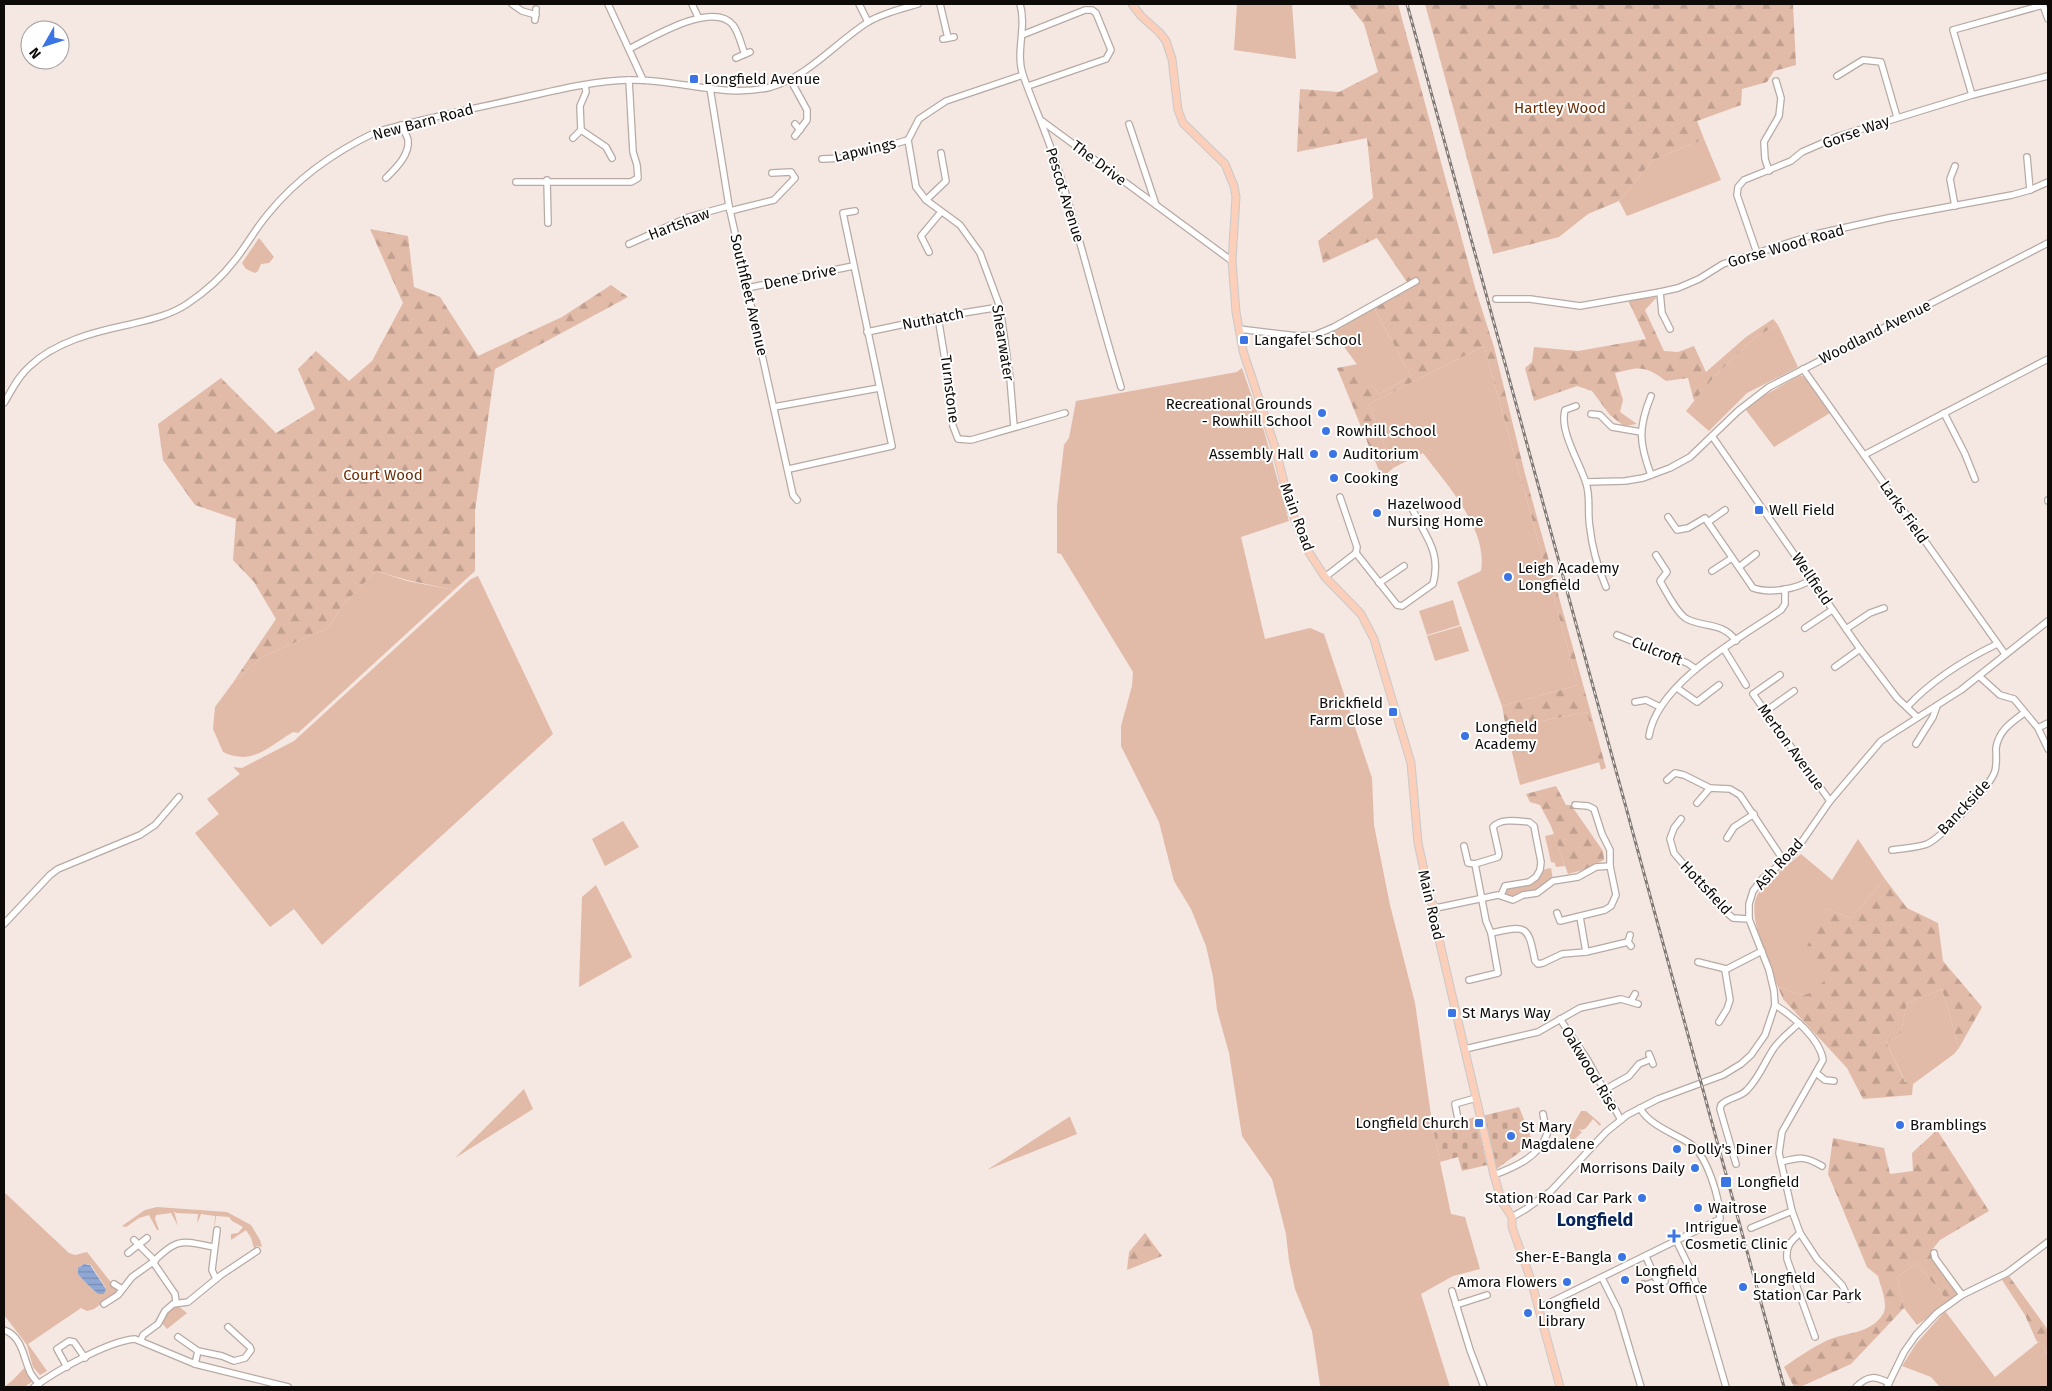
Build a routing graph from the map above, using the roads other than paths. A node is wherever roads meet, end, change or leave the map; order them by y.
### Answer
1 (512, 4) edge
2 (608, 4) edge
3 (692, 4) edge
4 (859, 4) edge
5 (918, 4) edge
6 (940, 4) edge
7 (1020, 4) edge
8 (1132, 4) edge
9 (536, 15) dead end
10 (698, 18) junction
11 (2048, 19) edge
12 (868, 22) junction
13 (1022, 35) junction
14 (948, 38) dead end
15 (628, 49) junction
16 (736, 58) dead end
17 (1023, 75) junction
18 (1837, 76) dead end
19 (2048, 76) edge
20 (790, 79) junction
21 (629, 80) junction
22 (643, 80) junction
23 (1776, 81) dead end
24 (586, 85) junction
25 (1028, 86) junction
26 (710, 88) junction
27 (1972, 95) junction
28 (1897, 117) junction
29 (1042, 121) junction
30 (795, 124) dead end
31 (1129, 124) dead end
32 (401, 125) junction
33 (581, 130) junction
34 (573, 138) dead end
35 (908, 140) junction
36 (941, 152) dead end
37 (2027, 157) dead end
38 (612, 158) dead end
39 (822, 159) dead end
40 (1956, 166) dead end
41 (1769, 170) junction
42 (772, 173) dead end
43 (386, 178) dead end
44 (547, 180) junction
45 (516, 182) dead end
46 (2048, 182) edge
47 (2030, 190) junction
48 (926, 200) junction
49 (1156, 206) junction
50 (1955, 206) junction
51 (729, 208) junction
52 (855, 211) dead end
53 (941, 212) junction
54 (548, 224) dead end
55 (2048, 243) edge
56 (630, 244) dead end
57 (930, 252) dead end
58 (1757, 253) junction
59 (1232, 261) junction
60 (853, 266) junction
61 (1416, 281) dead end
62 (747, 288) junction
63 (1660, 292) junction
64 (1496, 299) dead end
65 (1000, 307) junction
66 (938, 317) junction
67 (1239, 329) junction
68 (1670, 329) dead end
69 (867, 332) junction
70 (2048, 359) edge
71 (1803, 369) junction
72 (1121, 387) dead end
73 (879, 388) junction
74 (1652, 396) dead end
75 (4, 403) edge
76 (1576, 406) dead end
77 (774, 407) junction
78 (1065, 413) dead end
79 (1944, 413) junction
80 (1591, 414) dead end
81 (1014, 427) junction
82 (1641, 432) junction
83 (1712, 436) junction
84 (1864, 454) junction
85 (789, 469) junction
86 (1651, 474) junction
87 (1975, 478) dead end
88 (1586, 482) junction
89 (1340, 497) dead end
90 (797, 500) dead end
91 (1411, 506) dead end
92 (1725, 510) dead end
93 (1668, 517) dead end
94 (1708, 522) junction
95 (1356, 553) junction
96 (1756, 554) dead end
97 (1656, 555) dead end
98 (1732, 558) junction
99 (1404, 566) dead end
100 (1739, 567) junction
101 (1712, 571) dead end
102 (1325, 577) junction
103 (1812, 579) junction
104 (1379, 583) junction
105 (1606, 587) dead end
106 (1784, 589) junction
107 (1884, 608) dead end
108 (1832, 610) junction
109 (2048, 621) edge
110 (1805, 628) dead end
111 (1846, 629) junction
112 (1616, 635) dead end
113 (1736, 641) junction
114 (1997, 644) junction
115 (1724, 649) junction
116 (1860, 649) junction
117 (2005, 654) junction
118 (1835, 667) dead end
119 (1696, 669) junction
120 (1780, 675) dead end
121 (1979, 676) junction
122 (1719, 685) dead end
123 (1746, 685) dead end
124 (1677, 688) junction
125 (1794, 692) dead end
126 (1635, 702) dead end
127 (1937, 706) junction
128 (1660, 707) junction
129 (1906, 707) junction
130 (1766, 712) junction
131 (2024, 713) junction
132 (1916, 717) junction
133 (2048, 723) edge
134 (2038, 728) junction
135 (1650, 736) dead end
136 (1916, 744) dead end
137 (2048, 749) edge
138 (1667, 780) dead end
139 (1710, 788) junction
140 (179, 798) dead end
141 (1830, 800) junction
142 (1697, 803) dead end
143 (1576, 805) dead end
144 (1754, 814) junction
145 (1681, 819) dead end
146 (1727, 838) dead end
147 (1464, 846) dead end
148 (1892, 850) dead end
149 (1784, 861) junction
150 (1475, 864) junction
151 (1610, 866) junction
152 (1501, 895) junction
153 (1483, 899) junction
154 (1436, 908) junction
155 (1557, 913) dead end
156 (1580, 917) junction
157 (1749, 918) junction
158 (4, 924) edge
159 (1491, 933) junction
160 (1630, 935) dead end
161 (1586, 952) junction
162 (1762, 952) junction
163 (1698, 962) dead end
164 (1726, 969) junction
165 (1469, 980) dead end
166 (1635, 994) dead end
167 (1631, 1001) junction
168 (1638, 1004) dead end
169 (1775, 1005) junction
170 (1719, 1018) dead end
171 (1560, 1019) junction
172 (1799, 1023) junction
173 (1465, 1049) junction
174 (1651, 1059) dead end
175 (1816, 1073) junction
176 (1834, 1081) dead end
177 (1604, 1090) junction
178 (1476, 1098) junction
179 (1640, 1108) junction
180 (1543, 1114) dead end
181 (1458, 1119) dead end
182 (1620, 1120) junction
183 (1781, 1162) junction
184 (1736, 1164) dead end
185 (1822, 1166) dead end
186 (1494, 1175) junction
187 (1792, 1211) junction
188 (1512, 1217) junction
189 (1751, 1228) dead end
190 (217, 1230) dead end
191 (1800, 1234) junction
192 (147, 1238) dead end
193 (1677, 1242) junction
194 (2048, 1242) edge
195 (136, 1243) junction
196 (214, 1247) junction
197 (257, 1251) dead end
198 (128, 1253) dead end
199 (1934, 1253) dead end
200 (1646, 1257) junction
201 (154, 1262) junction
202 (1602, 1278) junction
203 (216, 1279) junction
204 (114, 1284) dead end
205 (1643, 1284) dead end
206 (122, 1290) junction
207 (1452, 1291) dead end
208 (1962, 1295) junction
209 (1487, 1296) dead end
210 (1849, 1299) dead end
211 (176, 1302) junction
212 (104, 1304) dead end
213 (1456, 1305) junction
214 (1539, 1308) junction
215 (228, 1327) dead end
216 (4, 1330) edge
217 (178, 1337) dead end
218 (1815, 1337) dead end
219 (141, 1340) junction
220 (198, 1351) junction
221 (85, 1358) junction
222 (195, 1364) junction
223 (67, 1367) junction
224 (36, 1385) edge
225 (1888, 1385) edge
226 (288, 1387) edge
227 (1484, 1387) edge
228 (1560, 1387) edge
229 (1641, 1387) edge
230 (1726, 1387) edge
231 (1856, 1387) edge

1 - 9 street
2 - 15 street
3 - 10 street
4 - 12 street
5 - 12 street, New Barn Road
6 - 14 street
7 - 13 street, Pescot Avenue
8 - 59 main road, Main Road
10 - 15 street
10 - 16 street
11 - 27 street
12 - 20 street, New Barn Road
13 - 17 street, Pescot Avenue
13 - 25 street
15 - 22 street
17 - 25 street, Pescot Avenue
17 - 35 street
18 - 28 street
19 - 27 street, Gorse Way
20 - 26 street, New Barn Road
20 - 30 street
21 - 22 street, New Barn Road
21 - 24 street, New Barn Road
21 - 44 street
22 - 26 street, New Barn Road
23 - 41 street
24 - 32 street, New Barn Road
24 - 33 street
25 - 29 street, Pescot Avenue
26 - 51 street, Southfleet Avenue
27 - 28 street, Gorse Way
28 - 41 street, Gorse Way
29 - 49 street, The Drive
29 - 72 street, Pescot Avenue
31 - 49 street, The Drive
32 - 43 street
32 - 75 street, New Barn Road
33 - 34 street
33 - 38 street
35 - 39 street, Lapwings
35 - 48 street, Shearwater
36 - 48 street
37 - 47 street
40 - 50 street
41 - 58 street, Gorse Way
42 - 51 street, Hartshaw
44 - 45 street
44 - 54 street
46 - 47 street, Gorse Wood Road
47 - 50 street, Gorse Wood Road
48 - 53 street, Shearwater
49 - 59 street, The Drive
50 - 58 street, Gorse Wood Road
51 - 56 street, Hartshaw
51 - 62 street, Southfleet Avenue
52 - 60 street, Dene Drive
53 - 57 street
53 - 65 street, Shearwater
55 - 71 street, Woodland Avenue
58 - 63 street, Gorse Wood Road
59 - 67 main road, Main Road
60 - 62 street, Dene Drive
60 - 69 street, Dene Drive
61 - 67 street
62 - 77 street, Southfleet Avenue
63 - 64 street, Gorse Wood Road
63 - 68 street
65 - 66 street, Nuthatch
65 - 81 street, Shearwater
66 - 69 street, Nuthatch
66 - 81 street, Turnstone
67 - 102 main road, Main Road
69 - 73 street, Dene Drive
70 - 79 street
71 - 83 street, Woodland Avenue
71 - 84 street, Larks Field
73 - 77 street
73 - 85 street, Dene Drive
74 - 82 street
76 - 88 street
77 - 85 street, Southfleet Avenue
78 - 81 street, Turnstone
79 - 84 street
79 - 87 street
80 - 82 street
82 - 86 street
83 - 86 street, Woodland Avenue
83 - 103 street, Wellfield
84 - 114 street, Larks Field
85 - 90 street, Southfleet Avenue
86 - 88 street, Woodland Avenue
88 - 105 street
89 - 95 street
91 - 104 street
92 - 94 street
93 - 94 street
94 - 98 street
95 - 102 street
95 - 104 street
96 - 100 street
97 - 113 street
98 - 100 street
98 - 101 street
99 - 104 street
100 - 106 street
102 - 154 main road, Main Road
103 - 106 street
103 - 108 street, Wellfield
106 - 113 street
107 - 111 street
108 - 110 street
108 - 111 street, Wellfield
109 - 117 street, Ash Road
111 - 116 street, Wellfield
112 - 119 street, Culcroft
113 - 115 street
114 - 117 street, Larks Field
114 - 129 street
115 - 119 street
115 - 123 street
116 - 118 street
116 - 129 street, Wellfield
117 - 121 street, Ash Road
119 - 124 street
120 - 130 street, Merton Avenue
121 - 127 street, Ash Road
121 - 131 street
122 - 124 street
124 - 128 street
125 - 130 street
126 - 128 street
127 - 132 street, Ash Road
127 - 136 street
128 - 135 street
129 - 132 street, Wellfield
130 - 141 street, Merton Avenue
131 - 134 street
131 - 148 street, Banckside
132 - 141 street, Ash Road
133 - 134 street
134 - 137 street
138 - 139 street
139 - 142 street
139 - 144 street
140 - 158 street
141 - 149 street, Ash Road
143 - 151 street
144 - 146 street
144 - 149 street
145 - 157 street, Hottsfield
147 - 150 street
149 - 157 street, Ash Road
150 - 152 street
150 - 153 street
151 - 152 street
151 - 156 street
152 - 153 street
153 - 154 street
153 - 159 street
154 - 173 main road, Main Road
155 - 156 street
156 - 161 street
157 - 162 street, Ash Road
159 - 161 street
159 - 165 street
160 - 161 street
162 - 164 street
162 - 169 street, Ash Road
163 - 164 street
164 - 170 street
166 - 167 street
167 - 168 street
167 - 171 street
169 - 172 street
169 - 179 street, Ash Road
171 - 173 street
171 - 177 street, Oakwood Rise
172 - 175 street
172 - 184 street
173 - 178 main road, Main Road
174 - 177 street
175 - 176 street
175 - 183 street
177 - 182 street, Oakwood Rise
178 - 181 street
178 - 186 main road, Main Road
179 - 182 street, Ash Road
179 - 193 street
180 - 186 street
182 - 188 street, Ash Road
183 - 185 street
183 - 187 street
186 - 188 main road, Main Road
187 - 189 street
187 - 191 street
188 - 214 main road, Main Road
190 - 196 street
191 - 210 street
191 - 218 street
192 - 195 street
193 - 200 street
193 - 230 street
194 - 208 street
195 - 198 street
195 - 201 street
196 - 201 street
196 - 203 street
197 - 203 street
199 - 208 street
200 - 202 street
200 - 205 street
201 - 206 street
201 - 211 street
202 - 214 street
202 - 229 street
203 - 211 street
204 - 206 street
206 - 212 street
207 - 213 street
208 - 225 street
209 - 213 street
211 - 219 street
213 - 227 street
214 - 228 main road, Main Road
215 - 220 street
216 - 224 street
217 - 220 street
219 - 221 street
219 - 222 street
220 - 222 street
221 - 223 street
221 - 223 street
222 - 226 street
223 - 224 street
225 - 231 street

